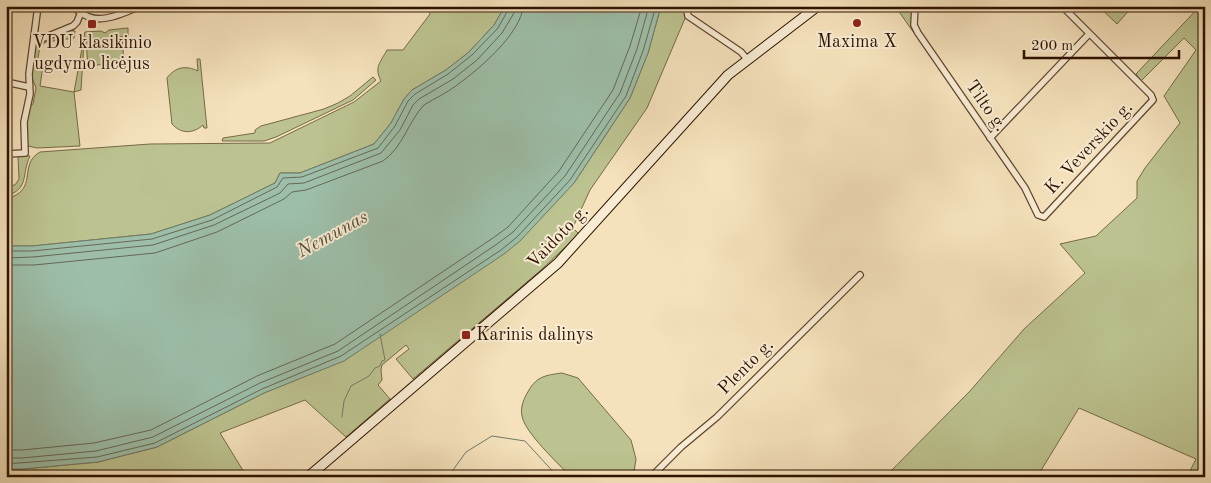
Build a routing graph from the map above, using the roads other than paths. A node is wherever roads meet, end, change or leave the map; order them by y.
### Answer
1 (38, 6) edge
2 (72, 6) edge
3 (140, 6) edge
4 (686, 6) edge
5 (818, 6) edge
6 (914, 6) edge
7 (1062, 6) edge
8 (81, 12) junction
9 (1089, 34) junction
10 (34, 42) junction
11 (747, 59) junction
12 (6, 82) edge
13 (29, 87) junction
14 (990, 138) junction
15 (6, 154) edge
16 (1044, 217) joint
17 (860, 275) dead end
18 (308, 477) edge
19 (651, 477) edge

1 - 10 street
2 - 8 street
3 - 8 street
4 - 11 street
5 - 11 main road, Vaidoto g.
6 - 14 street, Tilto g.
7 - 9 street, K. Veverskio g.
8 - 10 street
9 - 14 street
9 - 16 street, K. Veverskio g.
10 - 13 street
11 - 18 main road, Vaidoto g.
12 - 13 street
13 - 15 street
14 - 16 street, Tilto g.
17 - 19 street, Plento g.

